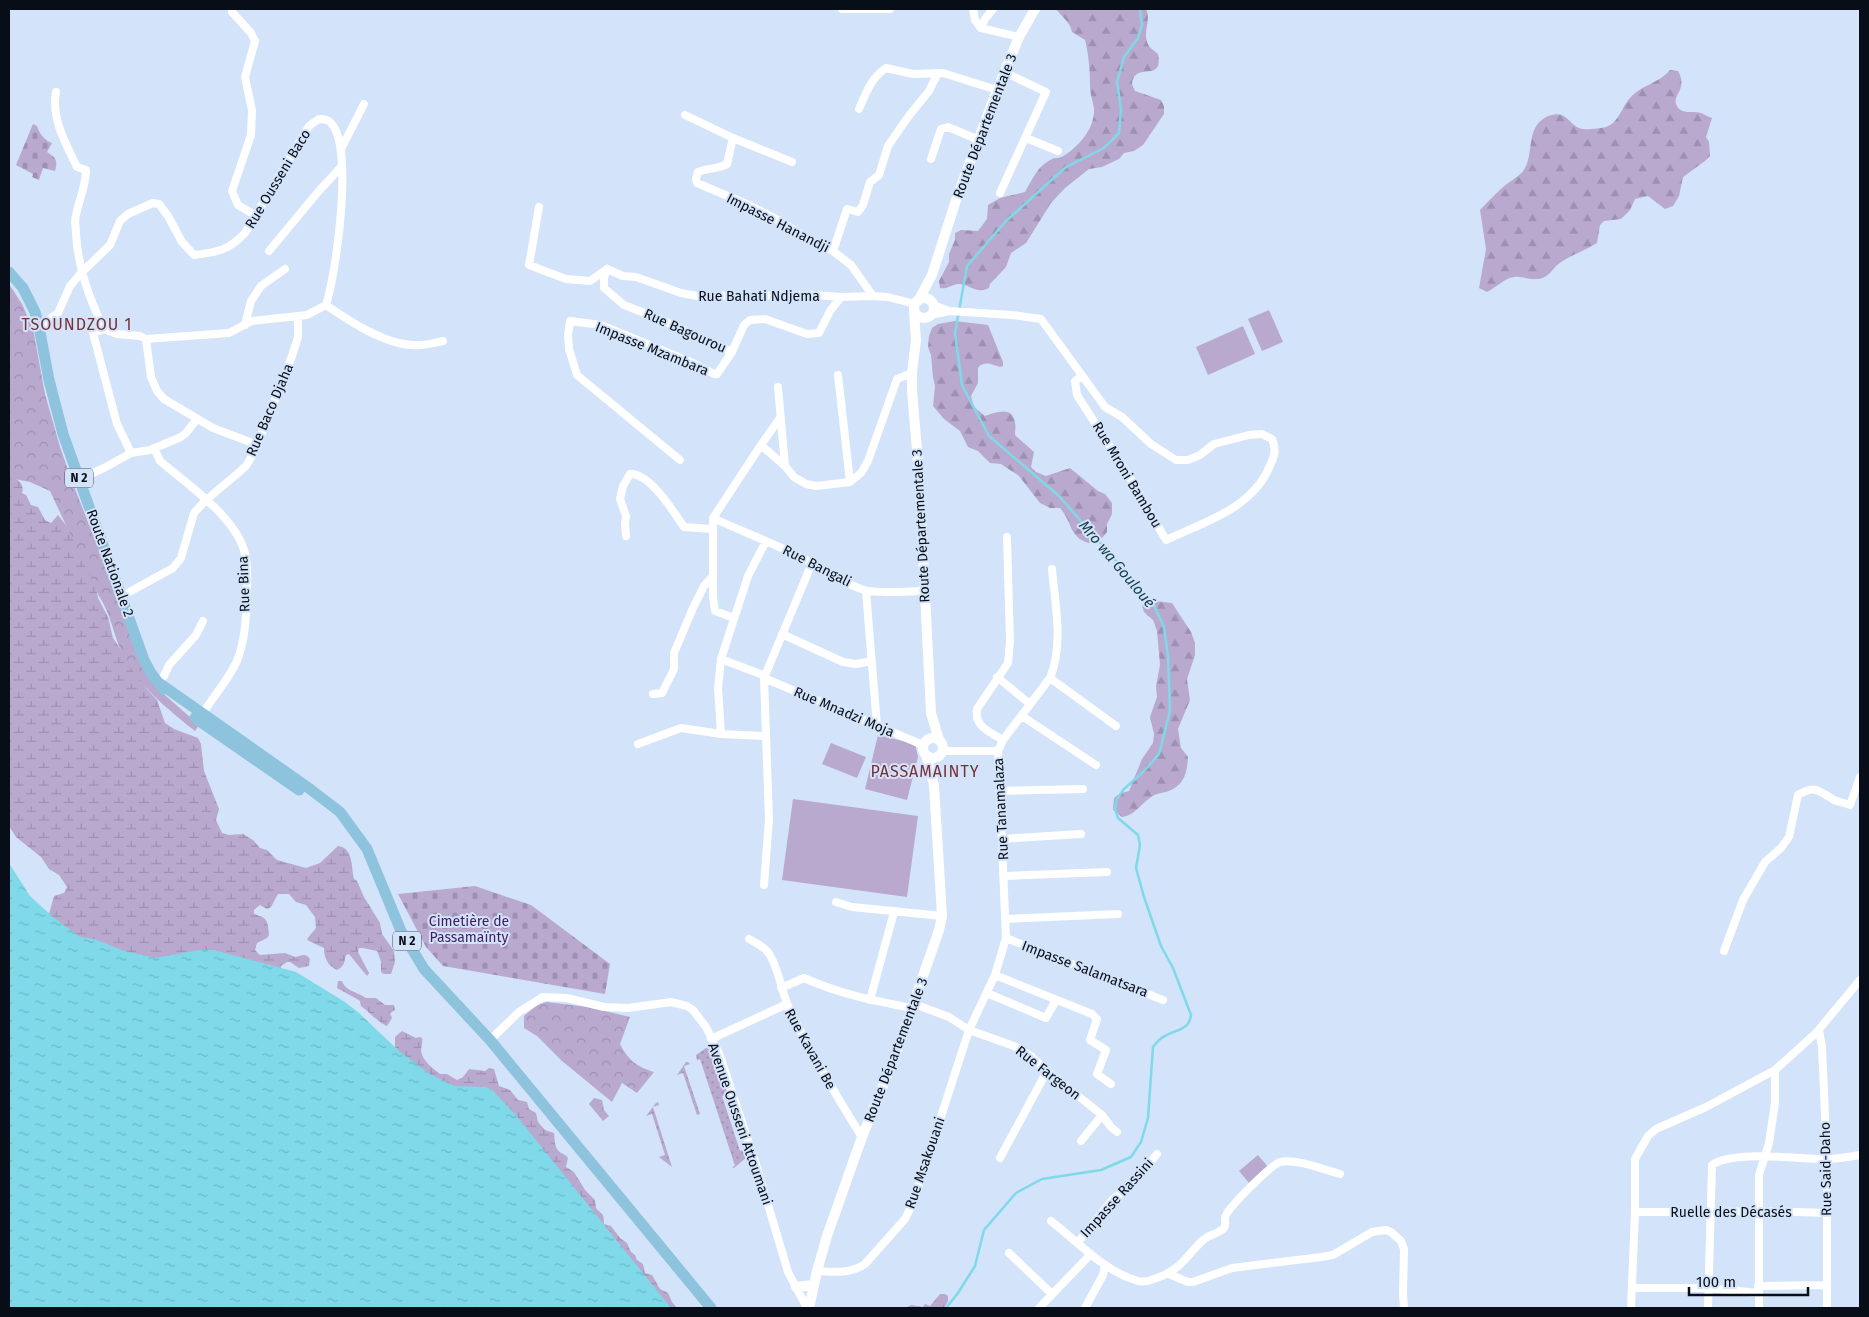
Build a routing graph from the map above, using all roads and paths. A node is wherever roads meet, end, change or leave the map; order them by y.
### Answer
1 (842, 9) edge
2 (875, 9) edge
3 (890, 9) edge
4 (973, 9) edge
5 (993, 9) edge
6 (1035, 9) edge
7 (232, 12) dead end
8 (981, 28) junction
9 (1019, 37) junction
10 (1004, 72) junction
11 (938, 73) junction
12 (997, 90) junction
13 (56, 92) dead end
14 (364, 104) dead end
15 (859, 109) dead end
16 (685, 115) dead end
17 (733, 138) junction
18 (1026, 138) junction
19 (979, 140) junction
20 (340, 149) junction
21 (1058, 151) dead end
22 (931, 159) dead end
23 (792, 162) dead end
24 (341, 166) junction
25 (1000, 193) dead end
26 (539, 207) dead end
27 (255, 215) junction
28 (269, 251) dead end
29 (833, 251) junction
30 (607, 269) junction
31 (285, 270) dead end
32 (9, 272) edge
33 (81, 273) junction
34 (932, 275) junction
35 (873, 296) junction
36 (841, 297) junction
37 (326, 305) junction
38 (916, 305) junction
39 (931, 310) junction
40 (298, 317) junction
41 (245, 325) junction
42 (39, 327) junction
43 (104, 329) junction
44 (146, 339) junction
45 (916, 340) junction
46 (444, 341) dead end
47 (732, 352) junction
48 (912, 373) junction
49 (838, 375) dead end
50 (1082, 376) junction
51 (778, 387) dead end
52 (780, 418) junction
53 (198, 420) junction
54 (258, 445) junction
55 (760, 445) junction
56 (154, 448) junction
57 (131, 453) junction
58 (680, 460) dead end
59 (785, 466) junction
60 (79, 479) junction
61 (850, 482) junction
62 (206, 500) junction
63 (713, 518) junction
64 (712, 529) junction
65 (626, 536) dead end
66 (1007, 536) dead end
67 (766, 541) junction
68 (812, 563) junction
69 (1052, 569) dead end
70 (713, 576) junction
71 (866, 591) junction
72 (925, 591) junction
73 (122, 596) junction
74 (734, 618) junction
75 (203, 621) dead end
76 (782, 634) junction
77 (721, 659) junction
78 (872, 660) junction
79 (997, 677) junction
80 (764, 678) junction
81 (1050, 678) junction
82 (159, 683) junction
83 (652, 694) dead end
84 (1030, 704) junction
85 (931, 713) junction
86 (202, 715) junction
87 (1022, 716) junction
88 (877, 726) junction
89 (1116, 726) dead end
90 (721, 734) junction
91 (765, 736) junction
92 (1003, 740) junction
93 (638, 744) dead end
94 (232, 745) junction
95 (925, 746) junction
96 (941, 748) junction
97 (998, 751) junction
98 (263, 757) junction
99 (1096, 766) dead end
100 (1860, 777) edge
101 (934, 785) junction
102 (1083, 789) dead end
103 (999, 791) junction
104 (350, 825) junction
105 (1081, 834) dead end
106 (1002, 839) junction
107 (1107, 872) dead end
108 (1004, 876) junction
109 (764, 885) dead end
110 (836, 902) dead end
111 (894, 912) junction
112 (1118, 914) dead end
113 (942, 916) junction
114 (1006, 919) junction
115 (1006, 938) junction
116 (749, 939) dead end
117 (1724, 952) dead end
118 (995, 975) junction
119 (1860, 980) edge
120 (781, 988) junction
121 (987, 994) junction
122 (870, 1000) junction
123 (1056, 1000) junction
124 (1163, 1000) dead end
125 (788, 1004) junction
126 (913, 1006) junction
127 (969, 1030) junction
128 (1819, 1030) junction
129 (711, 1039) junction
130 (490, 1040) junction
131 (1775, 1070) junction
132 (1046, 1071) junction
133 (1111, 1084) dead end
134 (1102, 1115) junction
135 (1117, 1132) dead end
136 (862, 1137) junction
137 (1081, 1141) dead end
138 (1157, 1154) dead end
139 (1860, 1155) edge
140 (1764, 1157) junction
141 (1000, 1158) dead end
142 (1827, 1159) junction
143 (1340, 1174) dead end
144 (1758, 1210) junction
145 (1635, 1212) junction
146 (1710, 1212) junction
147 (1828, 1213) junction
148 (1051, 1221) dead end
149 (1078, 1242) junction
150 (1009, 1253) dead end
151 (1090, 1254) junction
152 (1105, 1266) junction
153 (817, 1271) junction
154 (1169, 1274) junction
155 (813, 1285) junction
156 (1827, 1285) junction
157 (796, 1287) junction
158 (1633, 1288) junction
159 (1708, 1288) junction
160 (1758, 1289) junction
161 (1052, 1294) junction
162 (711, 1308) edge
163 (808, 1308) edge
164 (1038, 1308) edge
165 (1086, 1308) edge
166 (1404, 1308) edge
167 (1631, 1308) edge
168 (1708, 1308) edge
169 (1758, 1308) edge
170 (1827, 1308) edge

1 - 2 street
2 - 3 street
4 - 8 street
5 - 8 street
6 - 9 main road, Route Départementale 3
7 - 27 street
8 - 9 street
9 - 10 main road, Route Départementale 3
10 - 12 main road, Route Départementale 3
10 - 18 street
11 - 12 street
11 - 15 street
11 - 29 street
12 - 19 main road, Route Départementale 3
13 - 33 street
14 - 20 street
16 - 17 street
17 - 23 street
17 - 29 street, Impasse Hanandji
18 - 21 street
18 - 25 street
19 - 22 street
19 - 34 main road, Route Départementale 3
20 - 24 street, Rue Ousseni Baco
20 - 27 street, Rue Ousseni Baco
24 - 28 street
24 - 37 street, Rue Ousseni Baco
26 - 30 street
27 - 33 street, Rue Ousseni Baco
29 - 35 street, Impasse Hanandji
30 - 36 street, Rue Bahati Ndjema
30 - 47 street, Rue Bagourou
31 - 41 street
32 - 42 main road, Route Nationale 2 / N 2
33 - 42 street, Rue Ousseni Baco
33 - 43 street
34 - 38 main road, Route Départementale 3
34 - 39 main road, Route Départementale 3
35 - 36 street, Rue Bahati Ndjema
35 - 38 street, Rue Bahati Ndjema
36 - 47 street, Rue Bagourou
37 - 40 street
37 - 46 street
38 - 39 main road
38 - 39 main road
38 - 45 main road, Route Départementale 3
39 - 45 main road, Route Départementale 3
39 - 50 street
40 - 41 street
40 - 54 street, Rue Baco Djaha
41 - 44 street
42 - 60 main road, Route Nationale 2 / N 2
43 - 44 street
43 - 57 street
44 - 53 street
45 - 48 main road, Route Départementale 3
47 - 58 street, Impasse Mzambara
48 - 61 street
48 - 72 main road, Route Départementale 3
49 - 61 street
50 - 50 street, Rue Mroni Bambou
51 - 52 street
52 - 55 street
52 - 59 street
53 - 54 street
53 - 56 street
54 - 62 street, Rue Baco Djaha
55 - 59 street
55 - 63 street
56 - 57 street
56 - 62 street, Rue Bina
57 - 60 street
59 - 61 street
60 - 73 main road, Route Nationale 2 / N 2
62 - 73 street, Rue Baco Djaha
62 - 86 street, Rue Bina
63 - 64 street
63 - 67 street, Rue Bangali
64 - 65 street
64 - 70 street
66 - 79 street
67 - 68 street, Rue Bangali
67 - 74 street
68 - 71 street, Rue Bangali
68 - 76 street
69 - 81 street, Rue Tanamalaza
70 - 74 street
70 - 83 street
71 - 72 street, Rue Bangali
71 - 78 street
72 - 85 main road, Route Départementale 3
73 - 82 main road, Route Nationale 2 / N 2
74 - 77 street
75 - 82 street
76 - 78 street
76 - 80 street
77 - 80 street, Rue Mnadzi Moja
77 - 90 street
78 - 88 street
79 - 84 street
79 - 92 street
80 - 88 street, Rue Mnadzi Moja
80 - 91 street
81 - 84 street, Rue Tanamalaza
81 - 89 street
82 - 86 main road, Route Nationale 2 / N 2
82 - 94 main road, Route Nationale 2 / N 2
84 - 87 street, Rue Tanamalaza
85 - 95 main road, Route Départementale 3
85 - 96 main road, Route Départementale 3
86 - 98 main road, Route Nationale 2 / N 2
87 - 92 street, Rue Tanamalaza
87 - 99 street
88 - 95 street, Rue Mnadzi Moja
90 - 91 street
90 - 93 street
91 - 109 street
92 - 97 street, Rue Tanamalaza
94 - 98 main road, N 2
94 - 104 main road, Route Nationale 2 / N 2
95 - 96 main road
95 - 96 main road
95 - 101 main road, Route Départementale 3
96 - 97 street
96 - 101 main road, Route Départementale 3
97 - 103 street, Rue Tanamalaza
98 - 104 main road, Route Nationale 2 / N 2
100 - 117 street
101 - 113 main road, Route Départementale 3
102 - 103 street
103 - 106 street, Rue Tanamalaza
104 - 130 main road, Route Nationale 2 / N 2
105 - 106 street
106 - 108 street, Rue Tanamalaza
107 - 108 street
108 - 114 street, Rue Tanamalaza
110 - 111 street
111 - 113 street
111 - 122 street
112 - 114 street
113 - 126 main road, Route Départementale 3
114 - 115 street, Rue Tanamalaza
115 - 118 street, Rue Tanamalaza
115 - 124 street, Impasse Salamatsara
116 - 120 street
118 - 121 street, Rue Tanamalaza
118 - 123 street
119 - 128 street
120 - 122 street, Rue Fargeon
120 - 125 street
121 - 123 street
121 - 127 street, Rue Tanamalaza
122 - 126 street, Rue Fargeon
123 - 133 street
125 - 129 street, Rue Kavani Be
125 - 136 street, Rue Kavani Be
126 - 127 street, Rue Fargeon
126 - 136 main road, Route Départementale 3
127 - 132 street, Rue Fargeon
127 - 153 street, Rue Msakouani
128 - 131 street
128 - 142 street, Rue Said-Daho
129 - 130 street, Avenue Ousseni Attoumani
129 - 157 street, Avenue Ousseni Attoumani
130 - 162 main road, N 2
131 - 140 street
131 - 145 street
132 - 134 street, Rue Fargeon
132 - 141 street
134 - 135 street, Rue Fargeon
134 - 137 street
136 - 153 main road, Route Départementale 3
138 - 149 street, Impasse Rassini
139 - 142 street
140 - 142 street
140 - 144 street
140 - 146 street
142 - 147 street, Rue Said-Daho
143 - 154 street
144 - 146 street, Ruelle des Décasés
144 - 147 street, Ruelle des Décasés
144 - 160 street
145 - 146 street, Ruelle des Décasés
145 - 158 street
146 - 159 street
147 - 156 street, Rue Said-Daho
148 - 149 street
149 - 151 street
150 - 161 street
151 - 152 street
151 - 161 street
152 - 154 street
152 - 165 street
153 - 155 main road, Route Départementale 3
154 - 166 street
155 - 157 main road
155 - 163 main road, Route Départementale 3
156 - 160 street
156 - 170 street, Rue Said-Daho
157 - 163 street, Avenue Ousseni Attoumani
158 - 159 street
158 - 167 street
159 - 160 street
159 - 168 street
160 - 169 street
161 - 164 street

